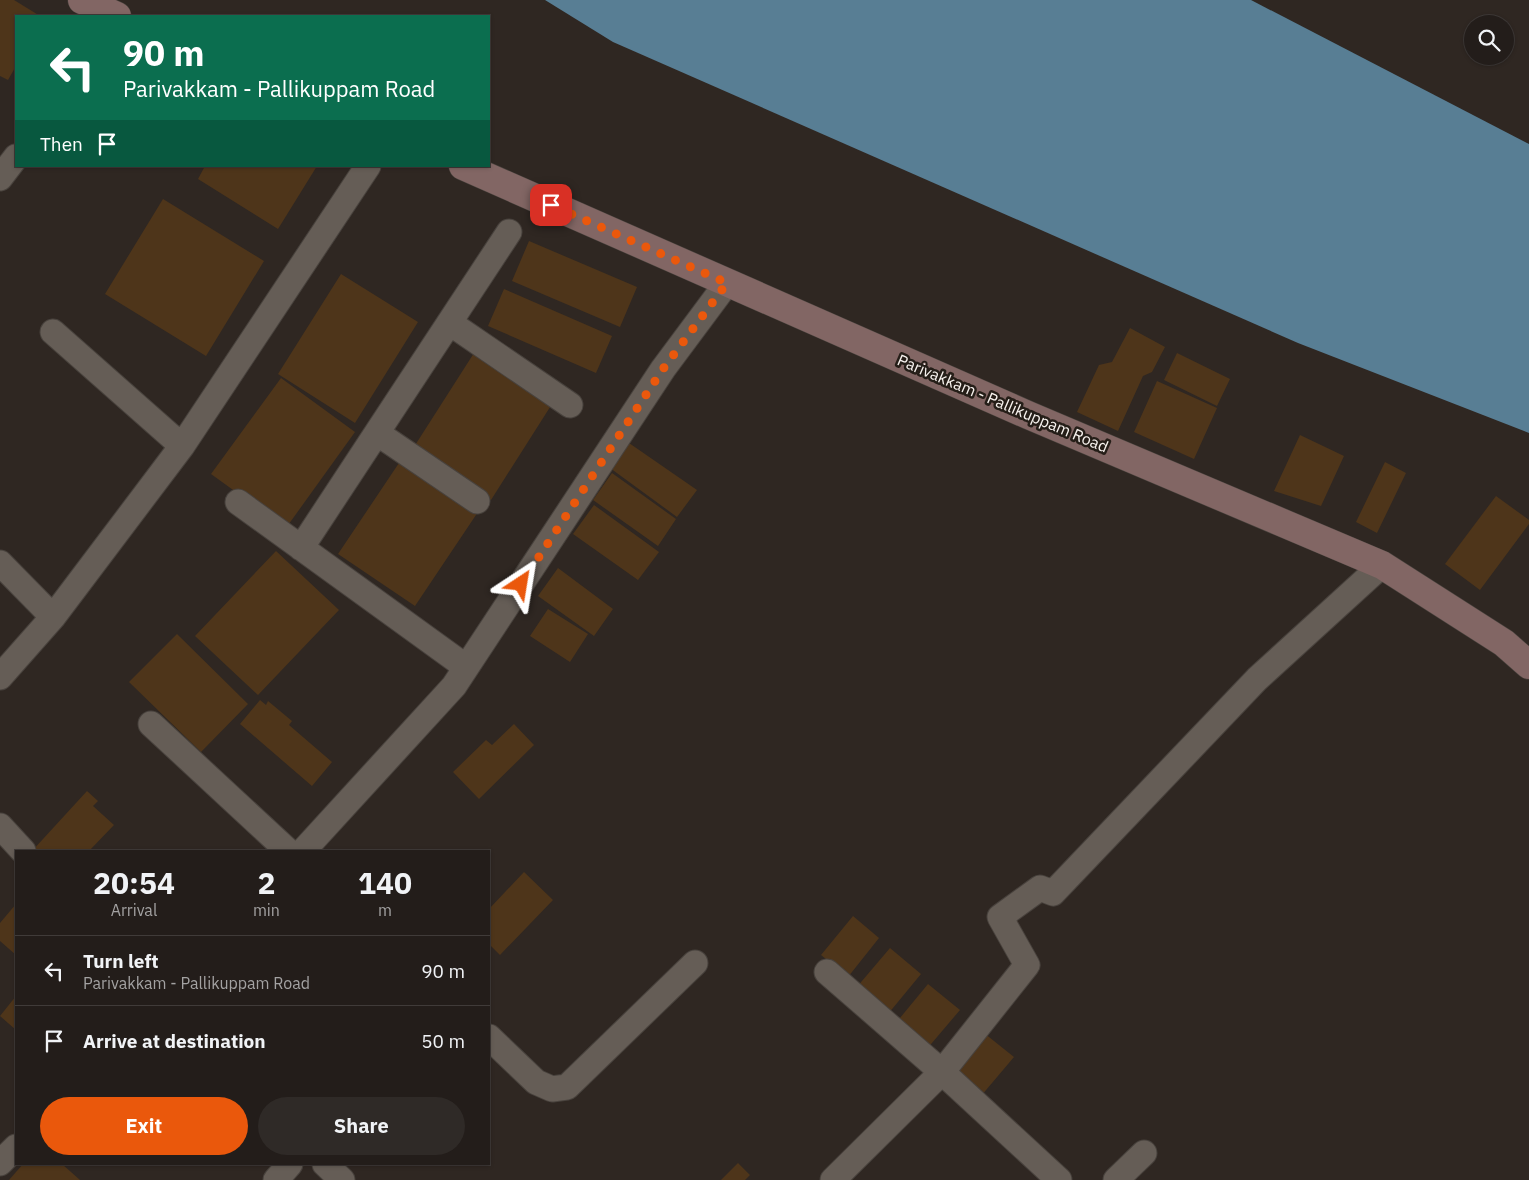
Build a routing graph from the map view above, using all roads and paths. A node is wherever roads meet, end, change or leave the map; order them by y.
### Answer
1 (82, 0) edge
2 (116, 15) edge
3 (15, 158) edge
4 (367, 167) edge
5 (465, 167) edge
6 (0, 178) edge
7 (509, 232) dead end
8 (727, 283) junction
9 (450, 323) junction
10 (53, 332) dead end
11 (570, 405) dead end
12 (377, 433) junction
13 (182, 446) junction
14 (478, 501) dead end
15 (238, 502) dead end
16 (301, 548) junction
17 (0, 563) edge
18 (1382, 565) junction
19 (53, 617) junction
20 (1529, 665) edge
21 (466, 667) junction
22 (0, 677) edge
23 (151, 724) dead end
24 (0, 826) edge
25 (22, 850) edge
26 (287, 850) edge
27 (304, 850) edge
28 (695, 963) dead end
29 (827, 972) dead end
30 (490, 1038) edge
31 (942, 1072) junction
32 (15, 1148) edge
33 (1144, 1153) dead end
34 (0, 1163) edge
35 (289, 1165) edge
36 (326, 1165) edge
37 (276, 1180) edge
38 (342, 1180) edge
39 (833, 1180) edge
40 (1059, 1180) edge
41 (1116, 1180) edge

1 - 2 street
3 - 6 street
4 - 13 street
5 - 8 street, Parivakkam - Pallikuppam Road
7 - 9 street
8 - 18 street, Parivakkam - Pallikuppam Road
8 - 21 street
9 - 11 street
9 - 12 street
10 - 13 street
12 - 14 street
12 - 16 street
13 - 19 street
15 - 16 street
16 - 21 street
17 - 19 street
18 - 20 street, Parivakkam - Pallikuppam Road
18 - 31 street
19 - 22 street
21 - 27 street
23 - 26 street
24 - 25 street
28 - 30 street
29 - 31 street
31 - 39 street
31 - 40 street
32 - 34 street
33 - 41 street
35 - 37 street
36 - 38 street

